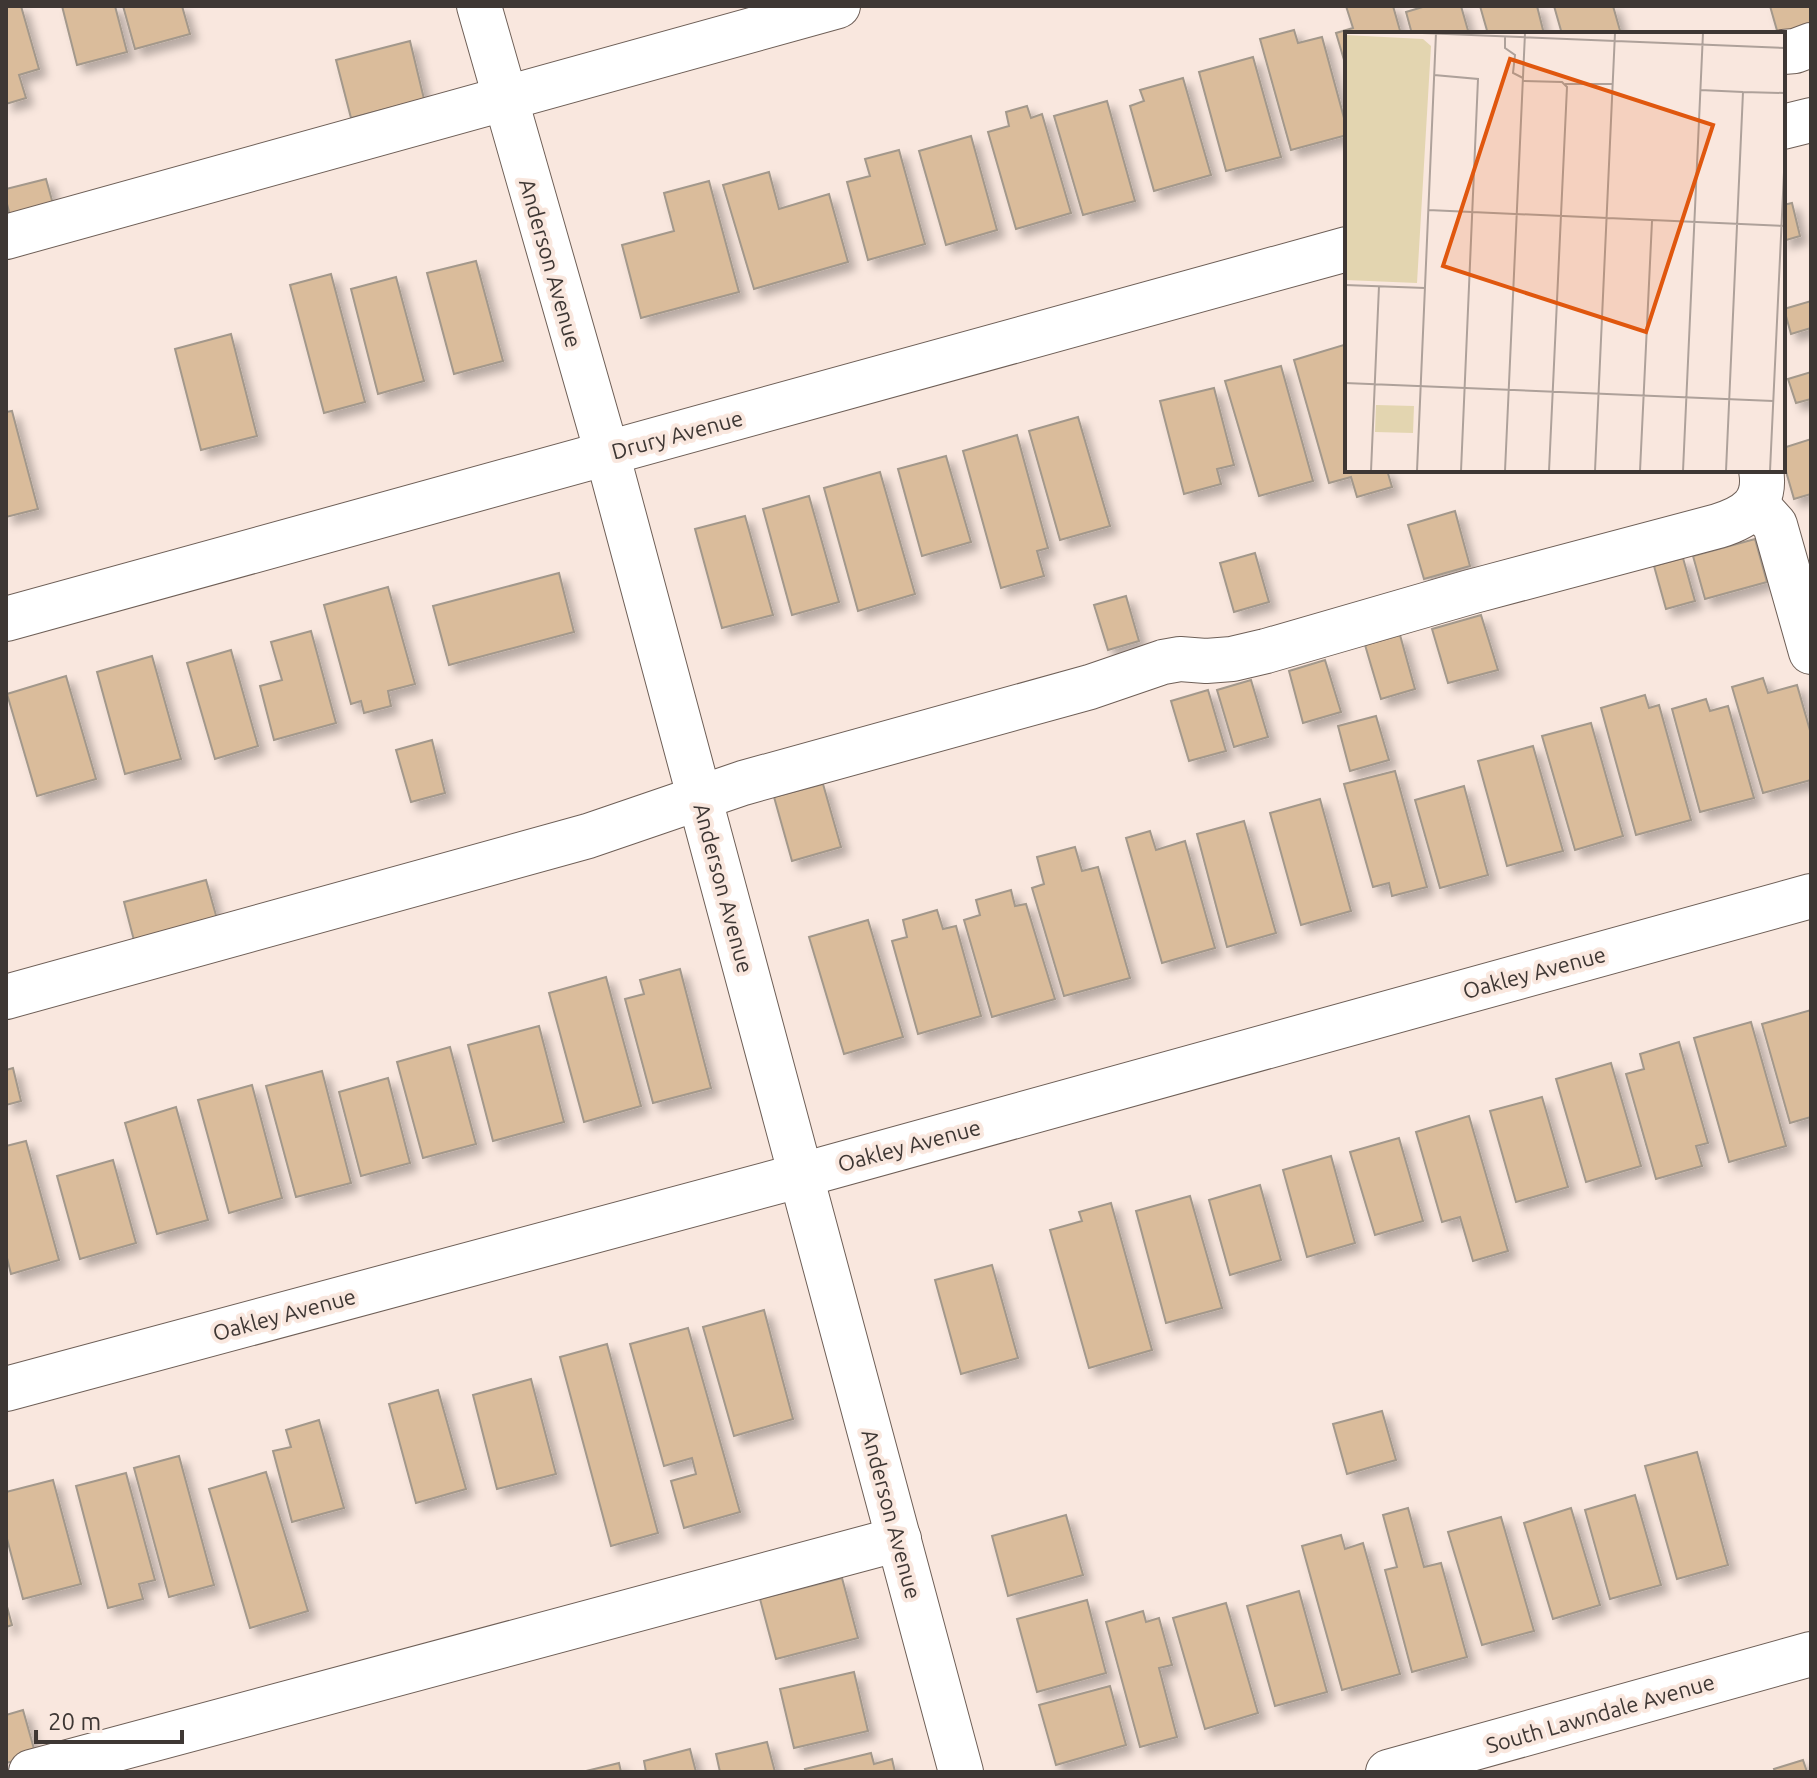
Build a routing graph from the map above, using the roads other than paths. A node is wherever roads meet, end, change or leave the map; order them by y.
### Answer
1 (479, 6) edge
2 (838, 6) edge
3 (1811, 45) edge
4 (1785, 52) edge
5 (504, 100) junction
6 (1811, 120) edge
7 (1785, 126) edge
8 (6, 237) edge
9 (1345, 250) edge
10 (607, 453) junction
11 (1758, 487) edge
12 (6, 619) edge
13 (1811, 652) edge
14 (700, 798) junction
15 (1811, 896) edge
16 (6, 997) edge
17 (802, 1175) junction
18 (6, 1389) edge
19 (899, 1539) junction
20 (1811, 1654) edge
21 (31, 1772) edge
22 (961, 1772) edge
23 (1388, 1772) edge

1 - 5 street, Anderson Avenue
2 - 5 street
3 - 4 street
5 - 8 street
5 - 10 street, Anderson Avenue
6 - 7 street
9 - 10 street, Drury Avenue
10 - 12 street, Drury Avenue
10 - 14 street, Anderson Avenue
11 - 13 street
11 - 14 street
14 - 16 street
14 - 17 street, Anderson Avenue
15 - 17 street, Oakley Avenue
17 - 18 street, Oakley Avenue
17 - 19 street, Anderson Avenue
19 - 21 street
19 - 22 street, Anderson Avenue
20 - 23 street, South Lawndale Avenue

